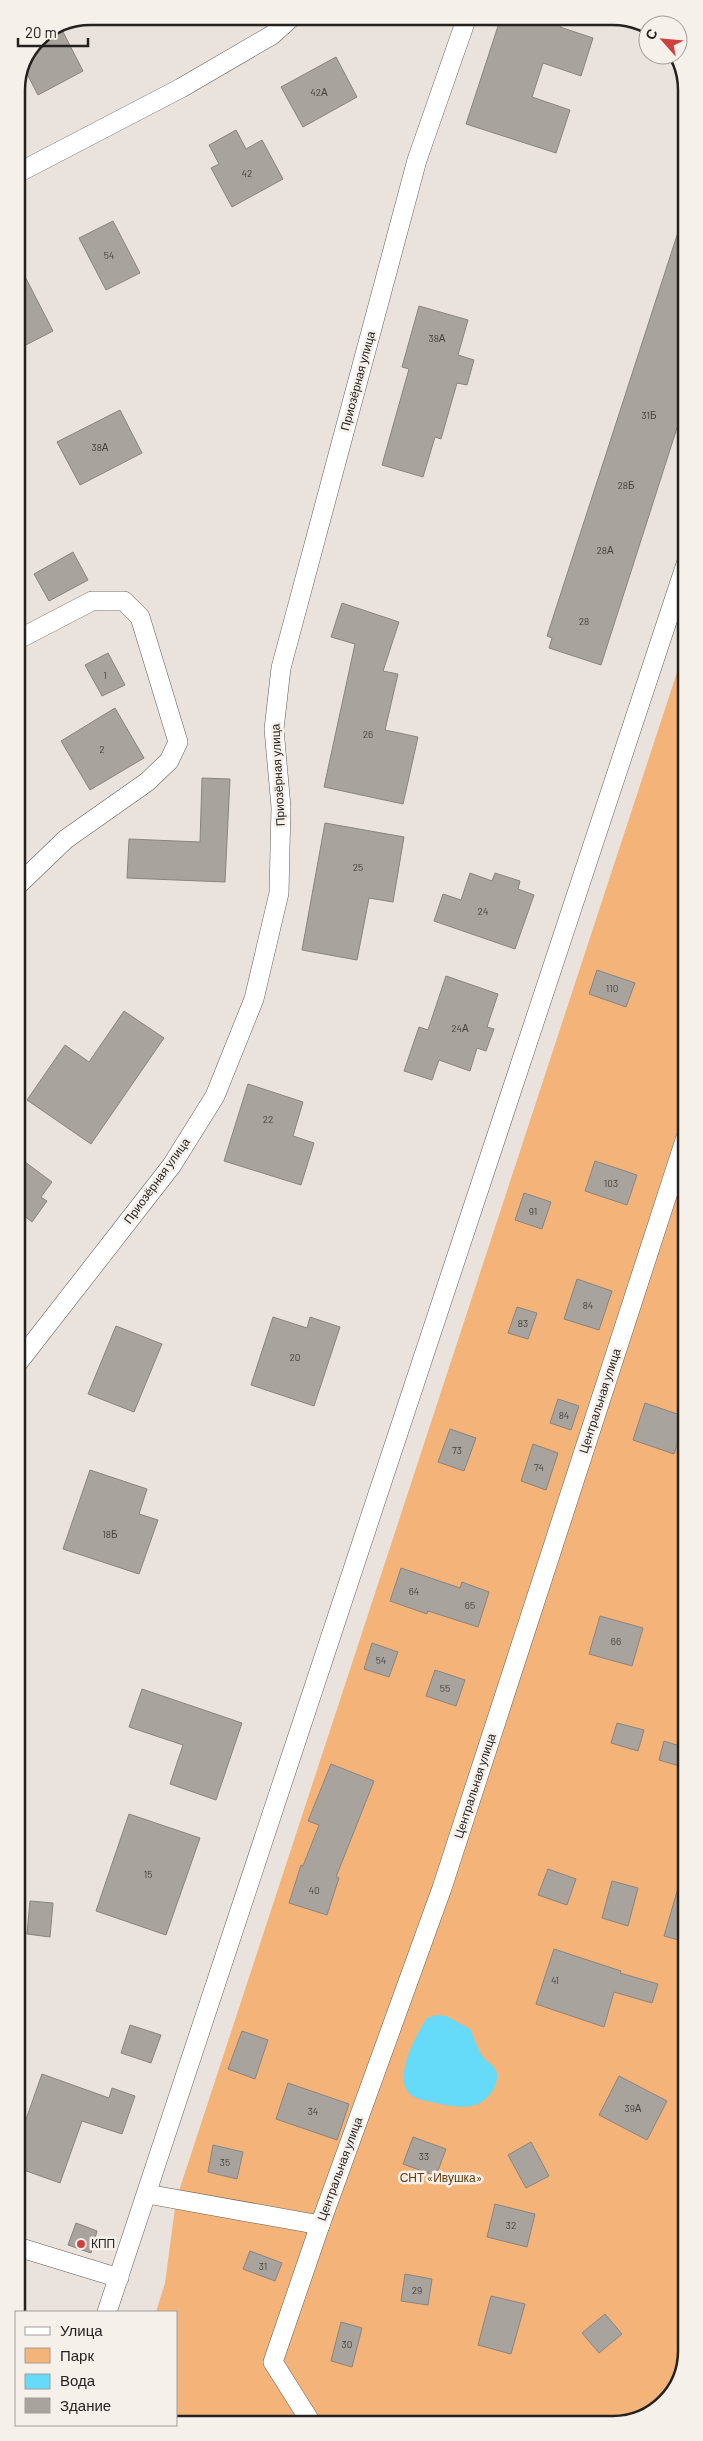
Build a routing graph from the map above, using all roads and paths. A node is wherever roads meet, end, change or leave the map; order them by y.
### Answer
1 (283, 25) edge
2 (464, 25) edge
3 (25, 169) edge
4 (678, 588) edge
5 (25, 636) edge
6 (25, 878) edge
7 (678, 1162) edge
8 (25, 1354) edge
9 (146, 2194) junction
10 (320, 2225) junction
11 (25, 2249) edge
12 (118, 2278) junction
13 (106, 2311) edge
14 (307, 2416) edge

1 - 3 street
2 - 8 street, Приозёрная улица
4 - 9 street
5 - 6 street
7 - 10 street, Центральная улица
9 - 10 street
9 - 12 street
10 - 14 street, Центральная улица
11 - 12 street
12 - 13 street

